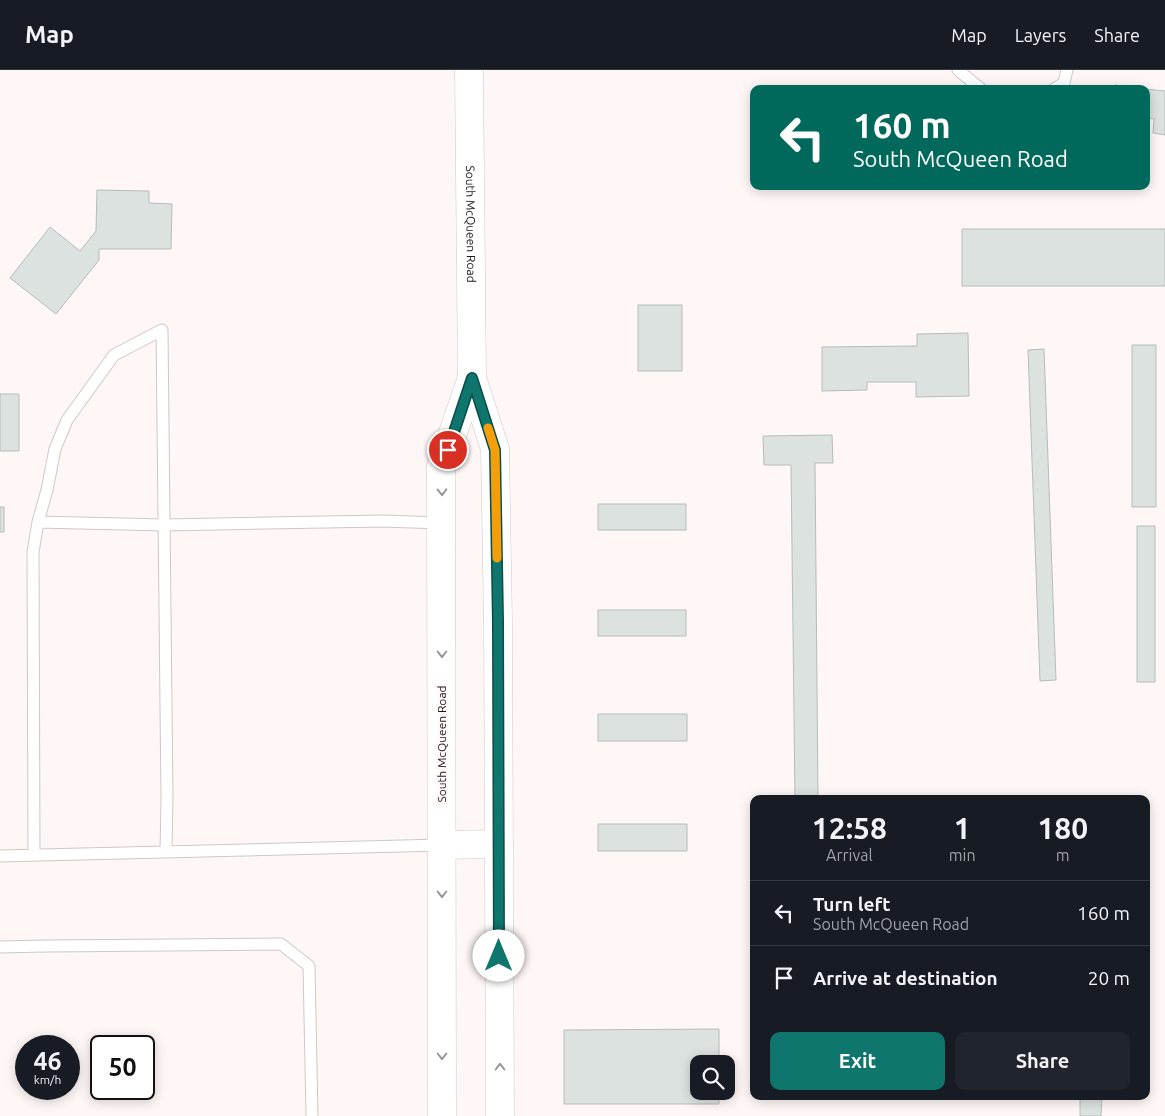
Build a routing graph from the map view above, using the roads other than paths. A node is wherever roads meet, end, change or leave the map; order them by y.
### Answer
1 (469, 70) edge
2 (958, 70) edge
3 (1067, 70) edge
4 (976, 85) edge
5 (1061, 85) edge
6 (472, 378) junction
7 (38, 522) junction
8 (442, 523) junction
9 (164, 525) junction
10 (499, 844) junction
11 (442, 845) junction
12 (166, 852) junction
13 (34, 855) junction
14 (0, 856) edge
15 (0, 947) edge
16 (312, 1116) edge
17 (442, 1116) edge
18 (500, 1116) edge

1 - 6 main road, South McQueen Road
2 - 4 lane
3 - 5 lane
6 -> 8 main road, South McQueen Road
6 - 10 main road, South McQueen Road
7 - 9 lane
7 - 9 lane
7 - 13 lane
8 - 9 lane
8 -> 11 main road, South McQueen Road
9 - 12 lane
10 - 11 main road
18 -> 10 main road, South McQueen Road
11 - 12 lane
11 -> 17 main road, South McQueen Road
12 - 13 lane
13 - 14 lane
15 - 16 lane

